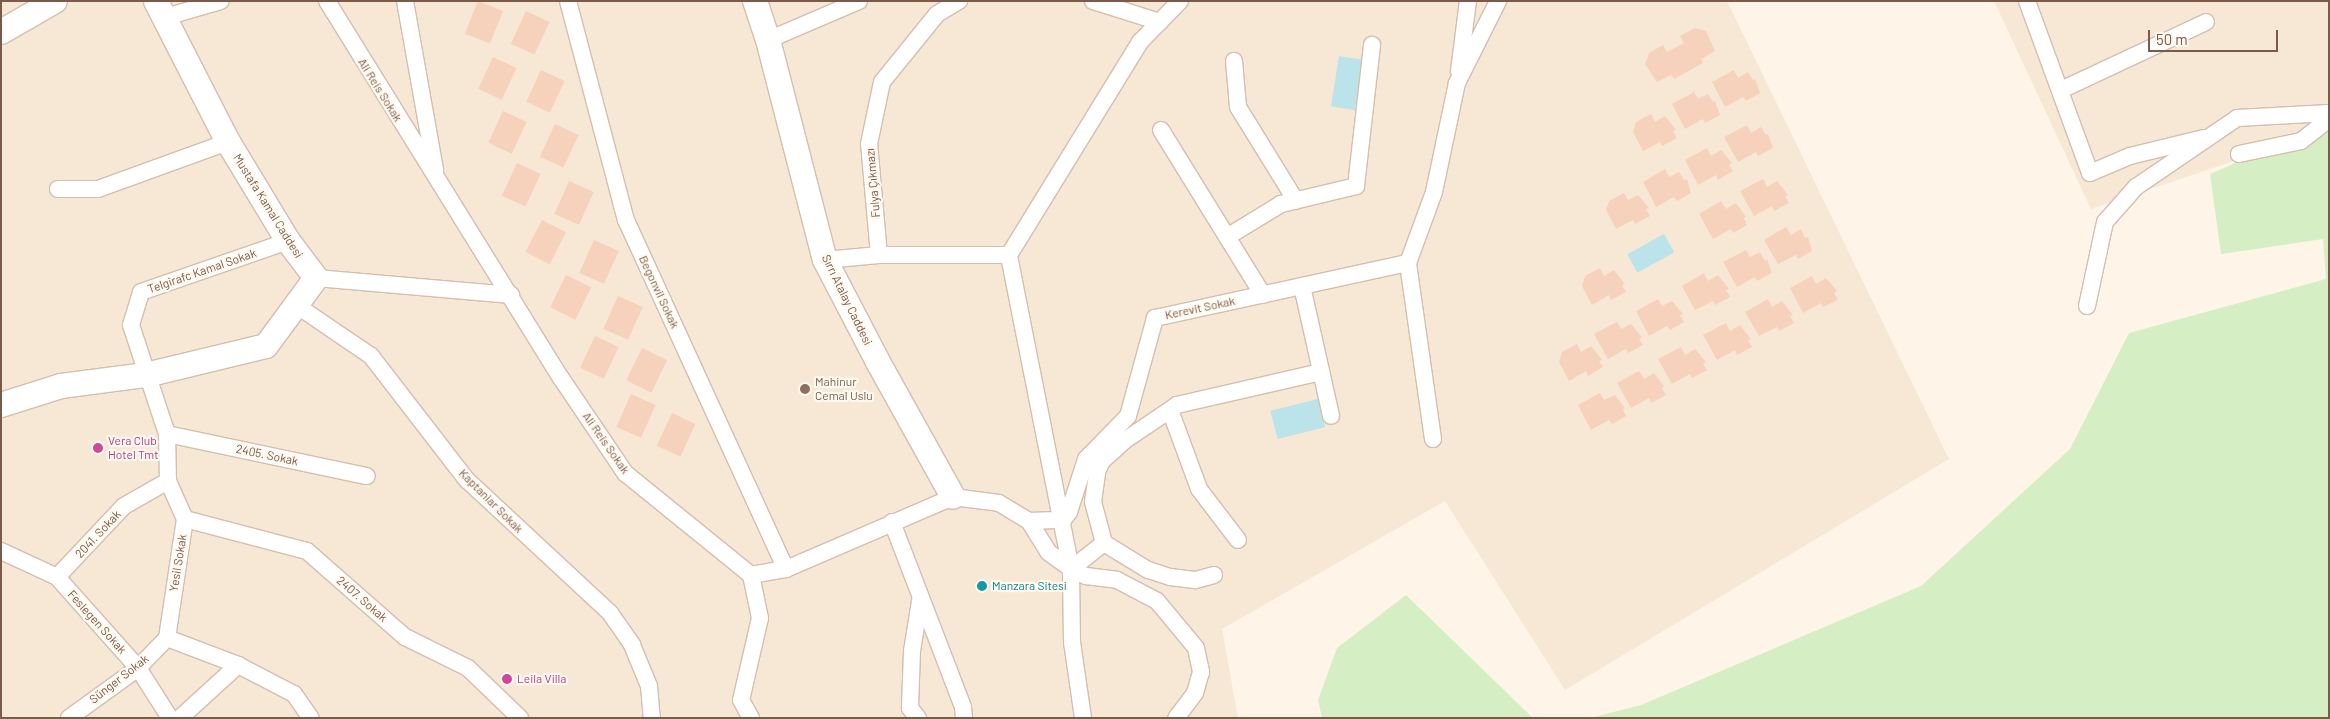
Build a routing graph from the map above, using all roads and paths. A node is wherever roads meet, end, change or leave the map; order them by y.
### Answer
1 (55, 1) edge
2 (221, 1) edge
3 (327, 1) edge
4 (405, 1) edge
5 (568, 1) edge
6 (755, 1) edge
7 (859, 1) edge
8 (959, 1) edge
9 (1094, 1) edge
10 (1180, 1) edge
11 (1468, 1) edge
12 (1498, 1) edge
13 (2027, 1) edge
14 (159, 10) edge
15 (1160, 22) junction
16 (2206, 22) dead end
17 (1, 32) edge
18 (768, 40) junction
19 (1372, 45) dead end
20 (1234, 61) dead end
21 (1457, 83) junction
22 (2061, 90) junction
23 (2329, 113) edge
24 (2329, 119) edge
25 (1161, 130) dead end
26 (2212, 136) junction
27 (228, 142) junction
28 (2239, 154) dead end
29 (436, 177) junction
30 (58, 189) dead end
31 (1296, 200) junction
32 (1227, 237) junction
33 (288, 242) junction
34 (879, 255) junction
35 (1009, 255) junction
36 (826, 260) junction
37 (1408, 263) junction
38 (316, 278) junction
39 (1302, 286) junction
40 (511, 295) junction
41 (1263, 295) junction
42 (296, 305) junction
43 (2087, 306) dead end
44 (1321, 372) junction
45 (146, 375) junction
46 (1, 405) edge
47 (1170, 410) junction
48 (1331, 416) dead end
49 (167, 434) junction
50 (1433, 439) dead end
51 (367, 476) dead end
52 (168, 481) junction
53 (953, 497) junction
54 (185, 519) junction
55 (1063, 520) junction
56 (1028, 521) junction
57 (892, 522) junction
58 (1238, 540) dead end
59 (1104, 543) junction
60 (1, 551) edge
61 (786, 569) junction
62 (1071, 569) junction
63 (751, 575) junction
64 (1214, 576) dead end
65 (57, 578) junction
66 (921, 598) junction
67 (167, 638) junction
68 (238, 665) junction
69 (138, 668) junction
70 (69, 718) edge
71 (170, 718) edge
72 (180, 718) edge
73 (311, 718) edge
74 (520, 718) edge
75 (652, 718) edge
76 (750, 718) edge
77 (918, 718) edge
78 (964, 718) edge
79 (1083, 718) edge
80 (1176, 718) edge

1 - 17 street
2 - 14 street
3 - 29 street, Ali Reis Sokak
4 - 29 street, Ali Reis Sokak
5 - 61 street, Begonvil Sokak
6 - 18 street, Sırrı Atalay Caddesi
7 - 18 street
8 - 34 street, Fulya Çıkmazı
9 - 15 street
10 - 15 street
11 - 21 street
12 - 21 street
13 - 22 street
14 - 27 street, Mustafa Kamal Caddesi
15 - 35 street
16 - 22 street
18 - 36 street, Sırrı Atalay Caddesi
19 - 31 street
20 - 31 street
21 - 37 street
22 - 26 street
23 - 26 street
24 - 28 street
25 - 32 street
26 - 43 street
27 - 30 street
27 - 33 street, Mustafa Kamal Caddesi
29 - 40 street, Ali Reis Sokak
31 - 32 street
32 - 41 street
33 - 38 street, Mustafa Kamal Caddesi
33 - 45 street, Telgirafc Kamal Sokak
34 - 35 street
34 - 36 street
35 - 55 street
36 - 53 street, Sırrı Atalay Caddesi
37 - 39 street, Kerevit Sokak
37 - 50 street
38 - 40 street
38 - 42 street
39 - 41 street, Kerevit Sokak
39 - 44 street
40 - 63 street, Ali Reis Sokak
41 - 55 street, Kerevit Sokak
42 - 45 street
42 - 75 street, Kaptaniar Sokak
44 - 47 street
44 - 48 street
45 - 46 street
45 - 49 street, Yesil Sokak
47 - 58 street
47 - 59 street
49 - 51 street, 2405. Sokak
49 - 52 street, Yesil Sokak
52 - 54 street, Yesil Sokak
52 - 65 street, 2041. Sokak
53 - 56 street
53 - 57 street
54 - 67 street, Yesil Sokak
54 - 74 street, 2407. Sokak
55 - 56 street
55 - 62 street
56 - 62 street
57 - 61 street
57 - 66 street
59 - 62 street
59 - 64 street
60 - 65 street, Feslegen Sokak
61 - 63 street
62 - 79 street
62 - 80 street
63 - 76 street
65 - 69 street, Feslegen Sokak
66 - 77 street
66 - 78 street
67 - 68 street
67 - 69 street, Sünger Sokak
68 - 72 street
68 - 73 street
69 - 70 street, Sünger Sokak
69 - 71 street, Feslegen Sokak

